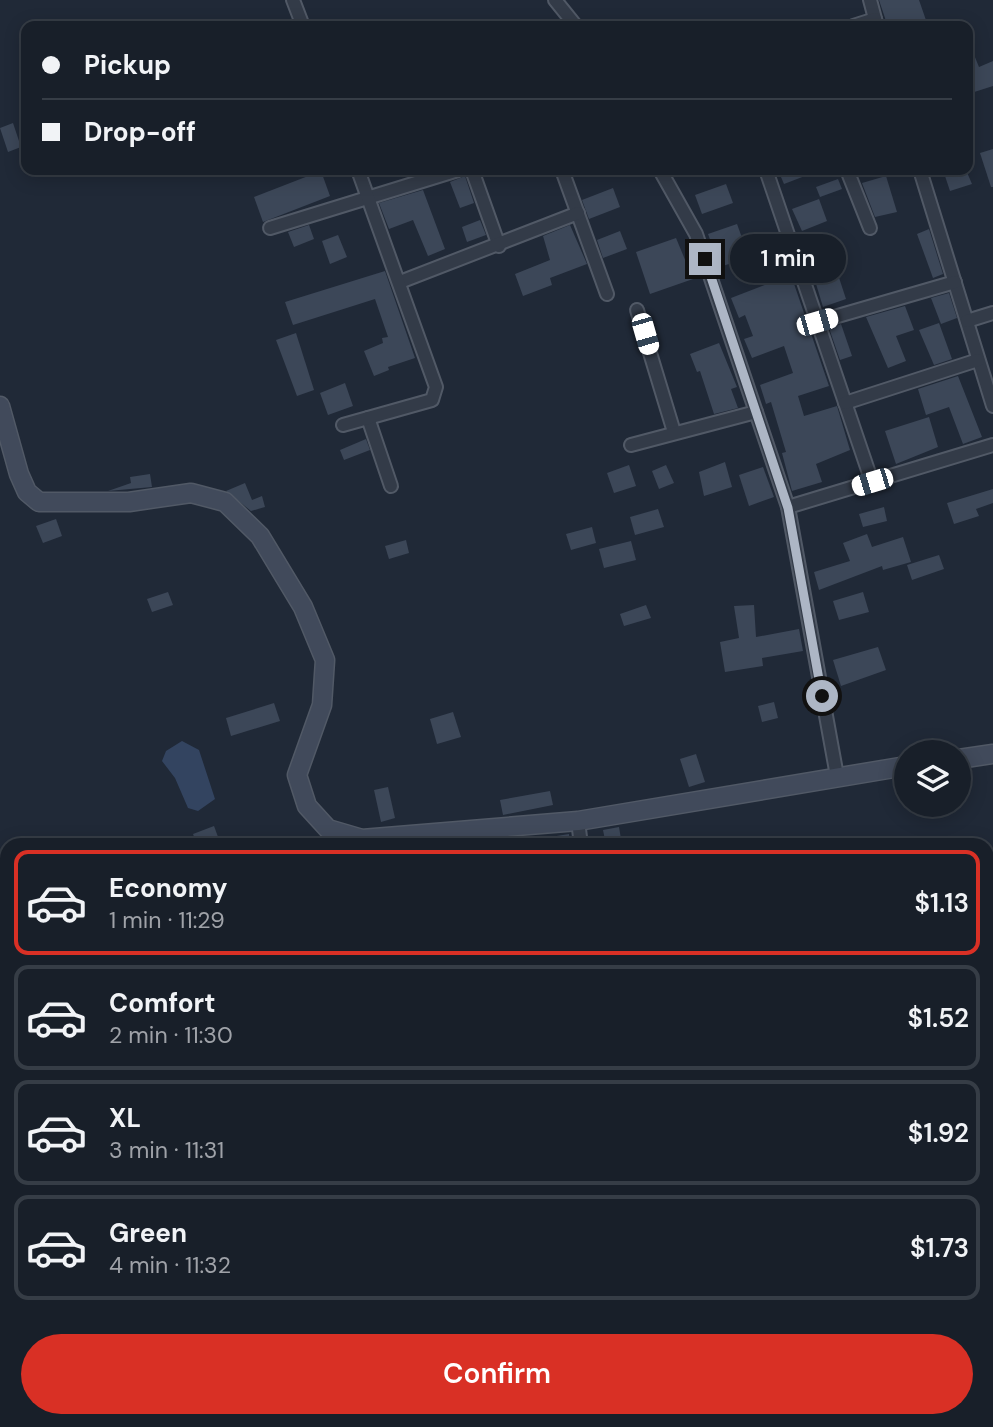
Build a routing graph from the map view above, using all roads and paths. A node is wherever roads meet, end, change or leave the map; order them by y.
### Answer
1 (293, 0) edge
2 (555, 0) edge
3 (870, 0) edge
4 (301, 21) edge
5 (572, 21) edge
6 (875, 21) edge
7 (360, 175) edge
8 (441, 175) edge
9 (474, 175) edge
10 (564, 175) edge
11 (663, 175) edge
12 (768, 175) edge
13 (849, 175) edge
14 (922, 175) edge
15 (368, 196) junction
16 (578, 214) junction
17 (270, 228) dead end
18 (870, 228) dead end
19 (499, 246) junction
20 (400, 282) junction
21 (955, 282) junction
22 (607, 294) dead end
23 (637, 310) dead end
24 (993, 313) edge
25 (967, 321) junction
26 (817, 322) junction
27 (978, 360) junction
28 (845, 403) junction
29 (0, 406) edge
30 (993, 407) edge
31 (756, 412) junction
32 (368, 418) junction
33 (343, 425) dead end
34 (674, 432) junction
35 (631, 445) dead end
36 (993, 445) edge
37 (872, 482) junction
38 (391, 486) dead end
39 (788, 508) junction
40 (993, 754) edge
41 (971, 757) edge
42 (894, 768) edge
43 (837, 776) junction
44 (578, 821) junction
45 (359, 838) edge
46 (374, 838) edge
47 (580, 838) edge

1 - 4 street
2 - 5 street
3 - 6 street
7 - 15 street
8 - 15 street
9 - 19 street
10 - 16 street
11 - 31 street
12 - 26 street
13 - 18 street
14 - 21 street
15 - 17 street
15 - 20 street
16 - 19 street
16 - 22 street
19 - 20 street
20 - 32 street
21 - 25 street
21 - 26 street
23 - 34 street
24 - 25 street
25 - 27 street
26 - 28 street
27 - 28 street
27 - 30 street
28 - 37 street
29 - 45 main road
31 - 34 street
31 - 39 street
32 - 33 street
32 - 38 street
34 - 35 street
36 - 37 street
37 - 39 street
39 - 43 street
40 - 41 main road
42 - 43 main road
43 - 44 main road
44 - 46 main road
44 - 47 street

